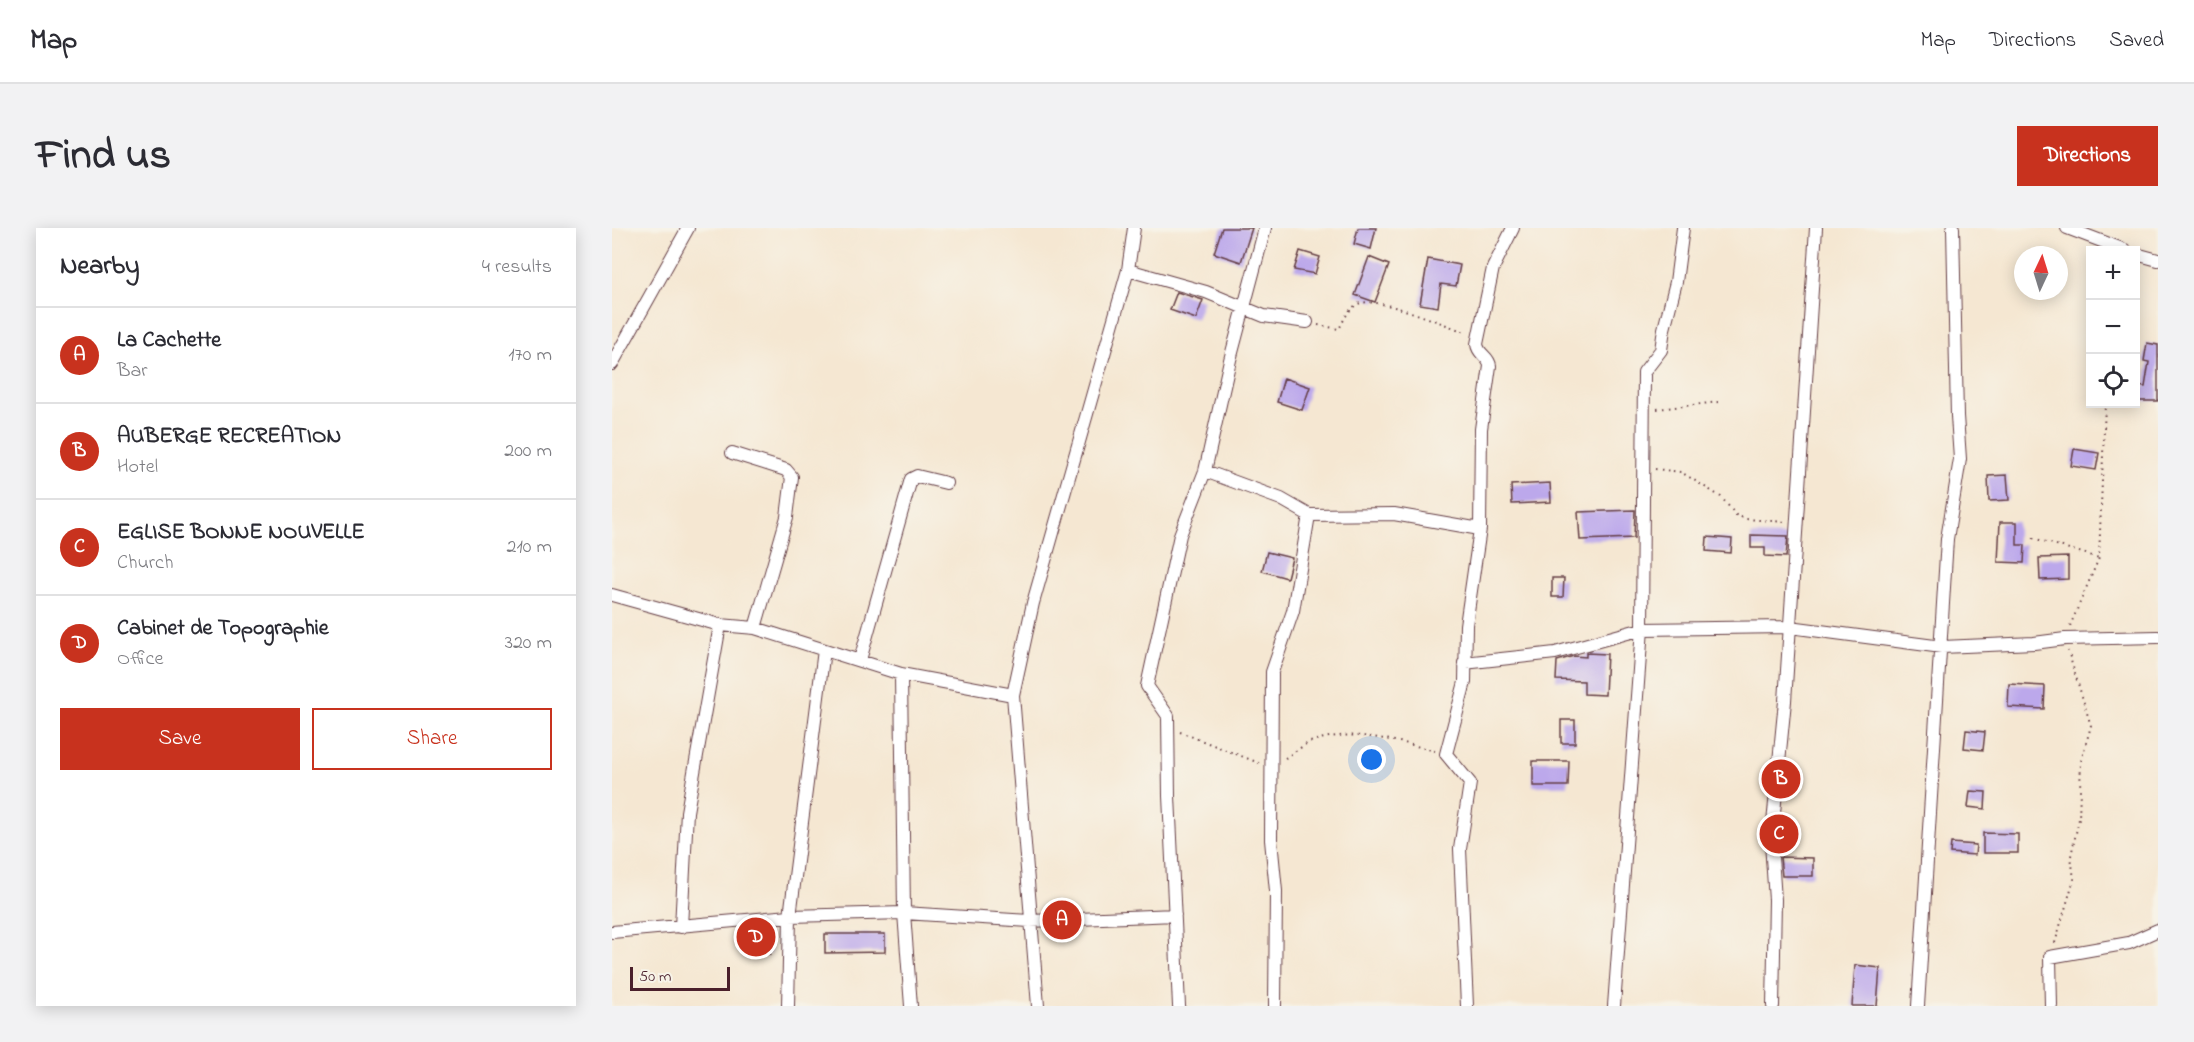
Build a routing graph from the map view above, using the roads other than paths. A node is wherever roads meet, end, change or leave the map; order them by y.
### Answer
1 (688, 228) edge
2 (1134, 228) edge
3 (1265, 228) edge
4 (1513, 228) edge
5 (1683, 228) edge
6 (1816, 228) edge
7 (1953, 228) edge
8 (2067, 228) edge
9 (2114, 246) edge
10 (2140, 255) edge
11 (2158, 260) edge
12 (1128, 270) junction
13 (1246, 307) junction
14 (1307, 322) road end
15 (613, 362) edge
16 (732, 453) dead end
17 (1204, 471) junction
18 (946, 483) dead end
19 (1309, 515) junction
20 (1480, 529) junction
21 (612, 595) edge
22 (720, 625) junction
23 (1790, 627) junction
24 (755, 628) junction
25 (1641, 629) junction
26 (2158, 636) edge
27 (1941, 647) junction
28 (824, 650) junction
29 (860, 660) junction
30 (1464, 663) junction
31 (901, 674) junction
32 (1013, 695) junction
33 (904, 913) junction
34 (1175, 915) junction
35 (790, 916) junction
36 (1030, 921) junction
37 (681, 927) junction
38 (2158, 930) edge
39 (612, 932) edge
40 (788, 1006) edge
41 (911, 1006) edge
42 (1038, 1006) edge
43 (1179, 1006) edge
44 (1275, 1006) edge
45 (1467, 1006) edge
46 (1614, 1006) edge
47 (1773, 1006) edge
48 (1918, 1006) edge
49 (2051, 1006) edge

1 - 15 street
2 - 12 street
3 - 13 street
4 - 20 street
5 - 25 street
6 - 23 street
7 - 27 street
8 - 9 street
10 - 11 street
12 - 13 street
12 - 32 street
13 - 14 street
13 - 17 street
16 - 24 street
17 - 19 street
17 - 34 street
18 - 29 street
19 - 20 street
19 - 44 street
20 - 30 street
21 - 22 street
22 - 24 street
22 - 37 street
23 - 25 street
23 - 27 street
23 - 47 street
24 - 28 street
25 - 30 street
25 - 46 street
26 - 27 street
27 - 48 street
28 - 29 street
28 - 35 street
29 - 31 street
30 - 45 street
31 - 32 street
31 - 33 street
32 - 36 street
33 - 35 street
33 - 36 street
33 - 41 street
34 - 36 street
34 - 43 street
35 - 37 street
35 - 40 street
36 - 42 street
37 - 39 street
38 - 49 street

